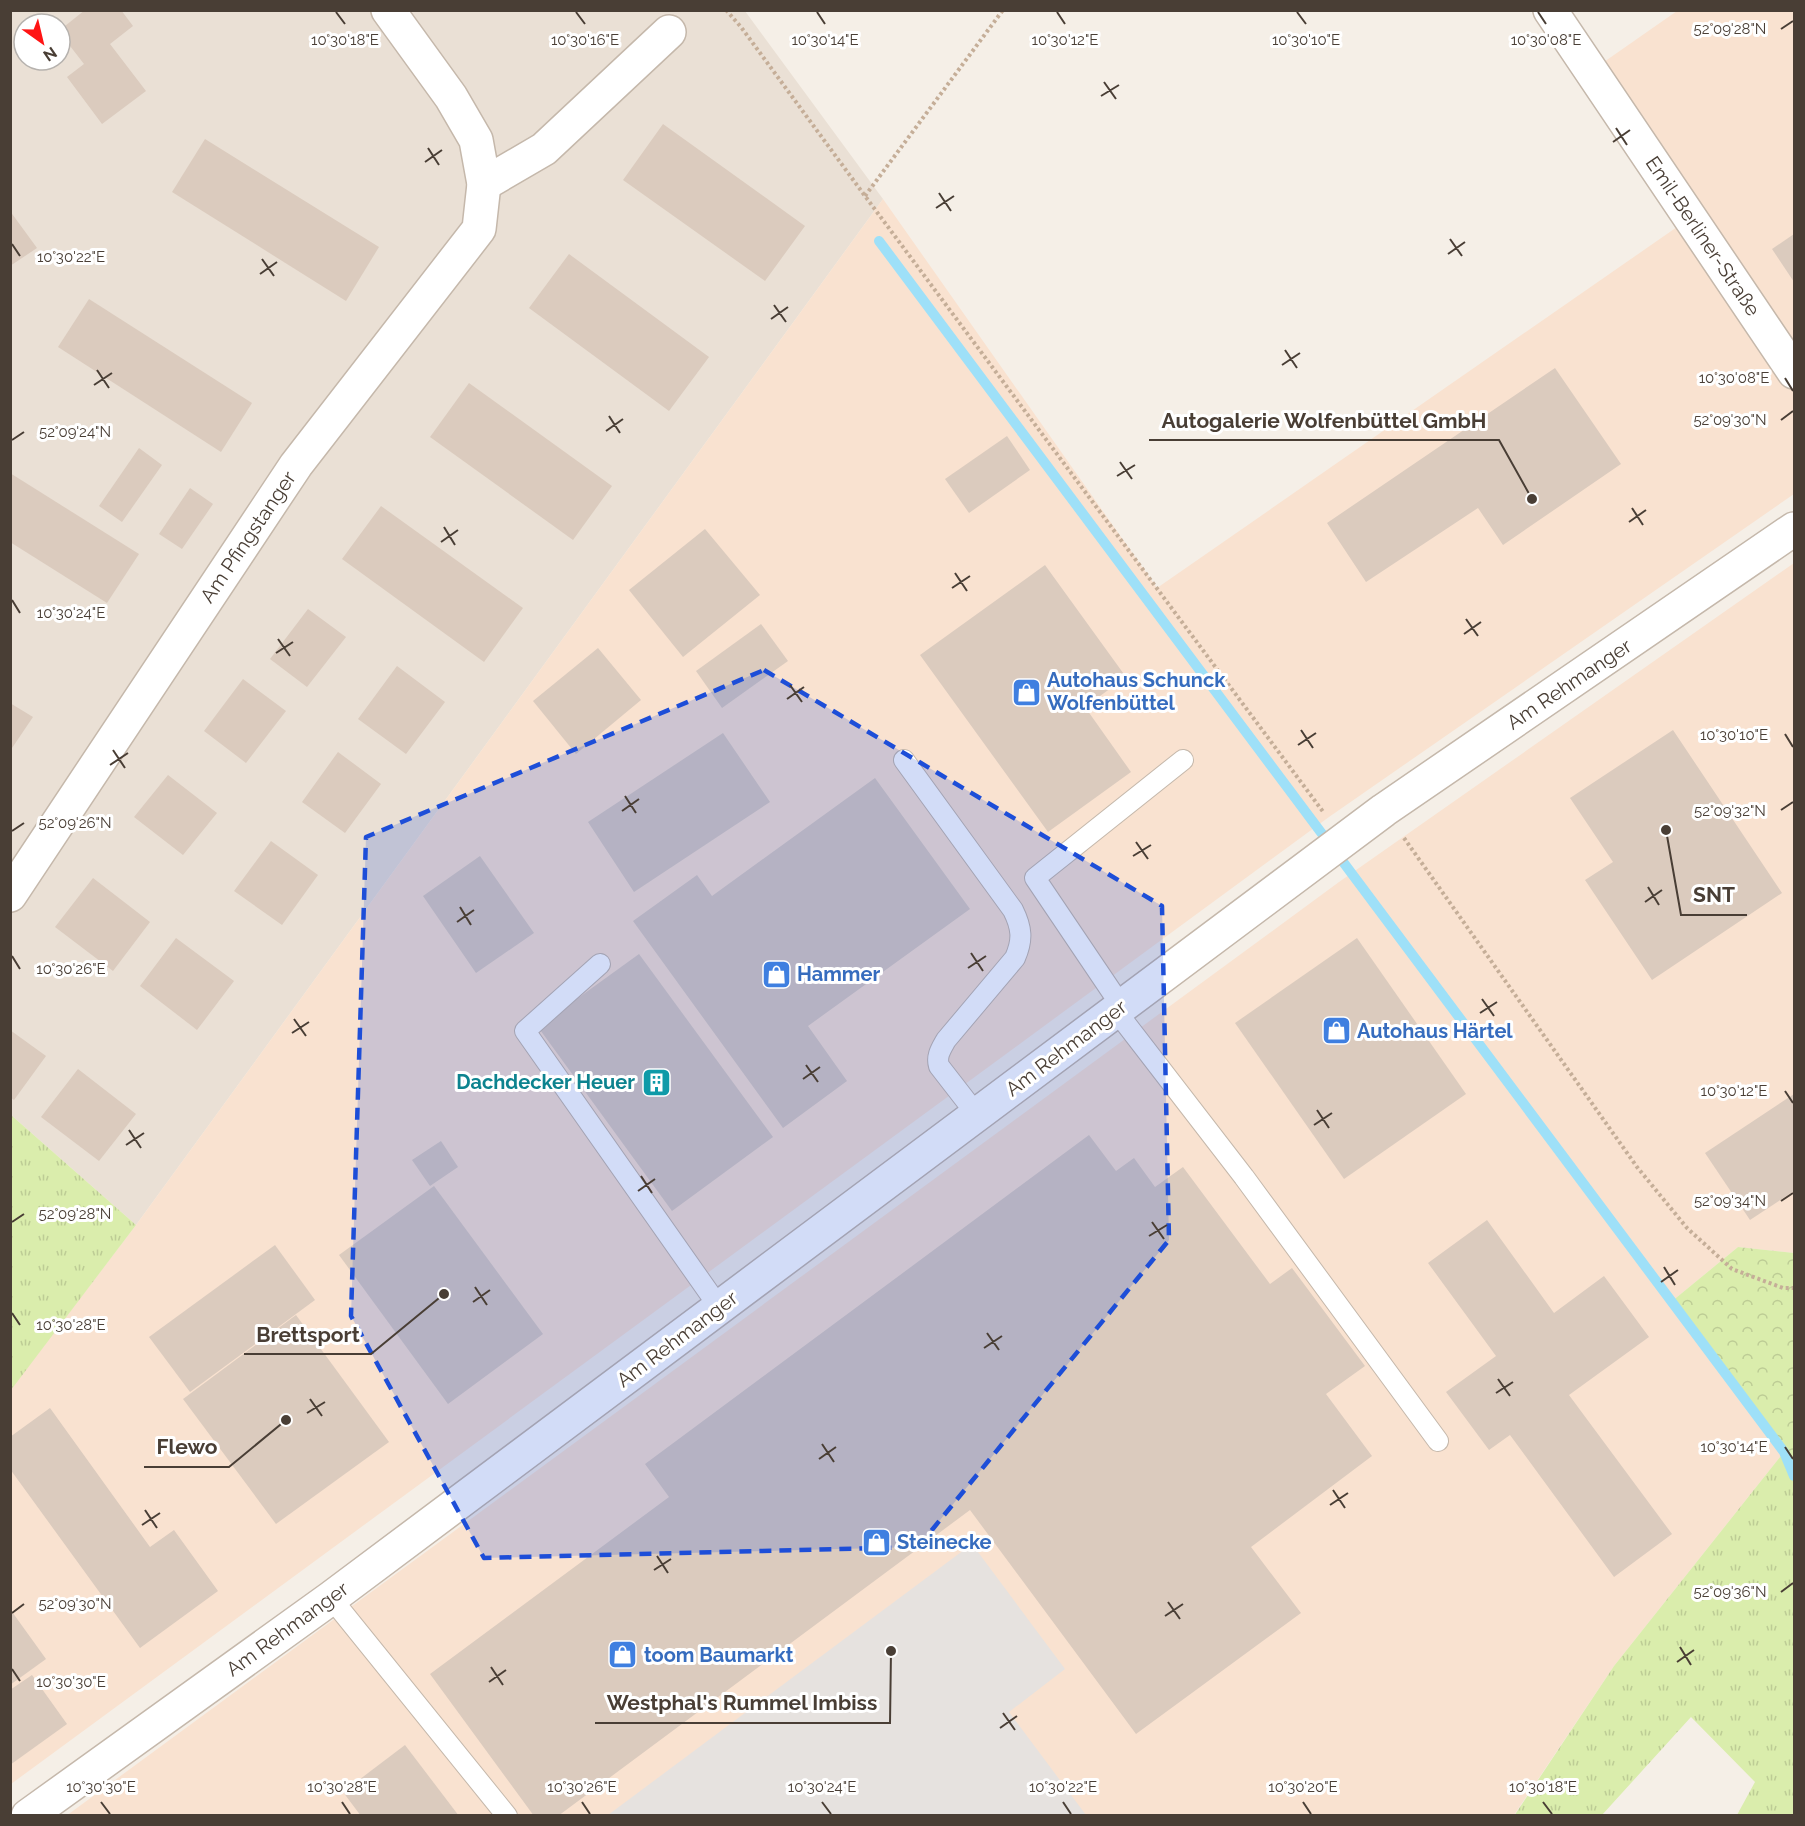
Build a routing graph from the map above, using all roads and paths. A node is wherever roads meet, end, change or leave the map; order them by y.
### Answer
1 (388, 10) edge
2 (726, 10) edge
3 (1003, 10) edge
4 (1550, 10) edge
5 (669, 32) dead end
6 (484, 184) junction
7 (865, 196) junction
8 (1794, 372) edge
9 (1794, 529) edge
10 (904, 760) dead end
11 (1183, 760) dead end
12 (1384, 810) junction
13 (1334, 849) junction
14 (10, 895) edge
15 (600, 964) dead end
16 (1119, 1009) junction
17 (977, 1115) junction
18 (1794, 1288) edge
19 (720, 1308) junction
20 (1438, 1441) dead end
21 (331, 1598) junction
22 (27, 1815) edge
23 (507, 1815) edge

1 - 6 street, Am Pfingstanger
2 - 7 path
3 - 7 path
4 - 8 street, Emil-Berliner-Straße
5 - 6 street
6 - 14 street, Am Pfingstanger
7 - 13 path
9 - 12 street, Am Rehmanger
10 - 17 lane
11 - 16 lane
12 - 13 street, Am Rehmanger
12 - 18 path
13 - 16 street, Am Rehmanger
15 - 19 lane
16 - 17 street, Am Rehmanger
16 - 20 lane
17 - 19 street, Am Rehmanger
19 - 21 street, Am Rehmanger
21 - 22 street, Am Rehmanger
21 - 23 lane

